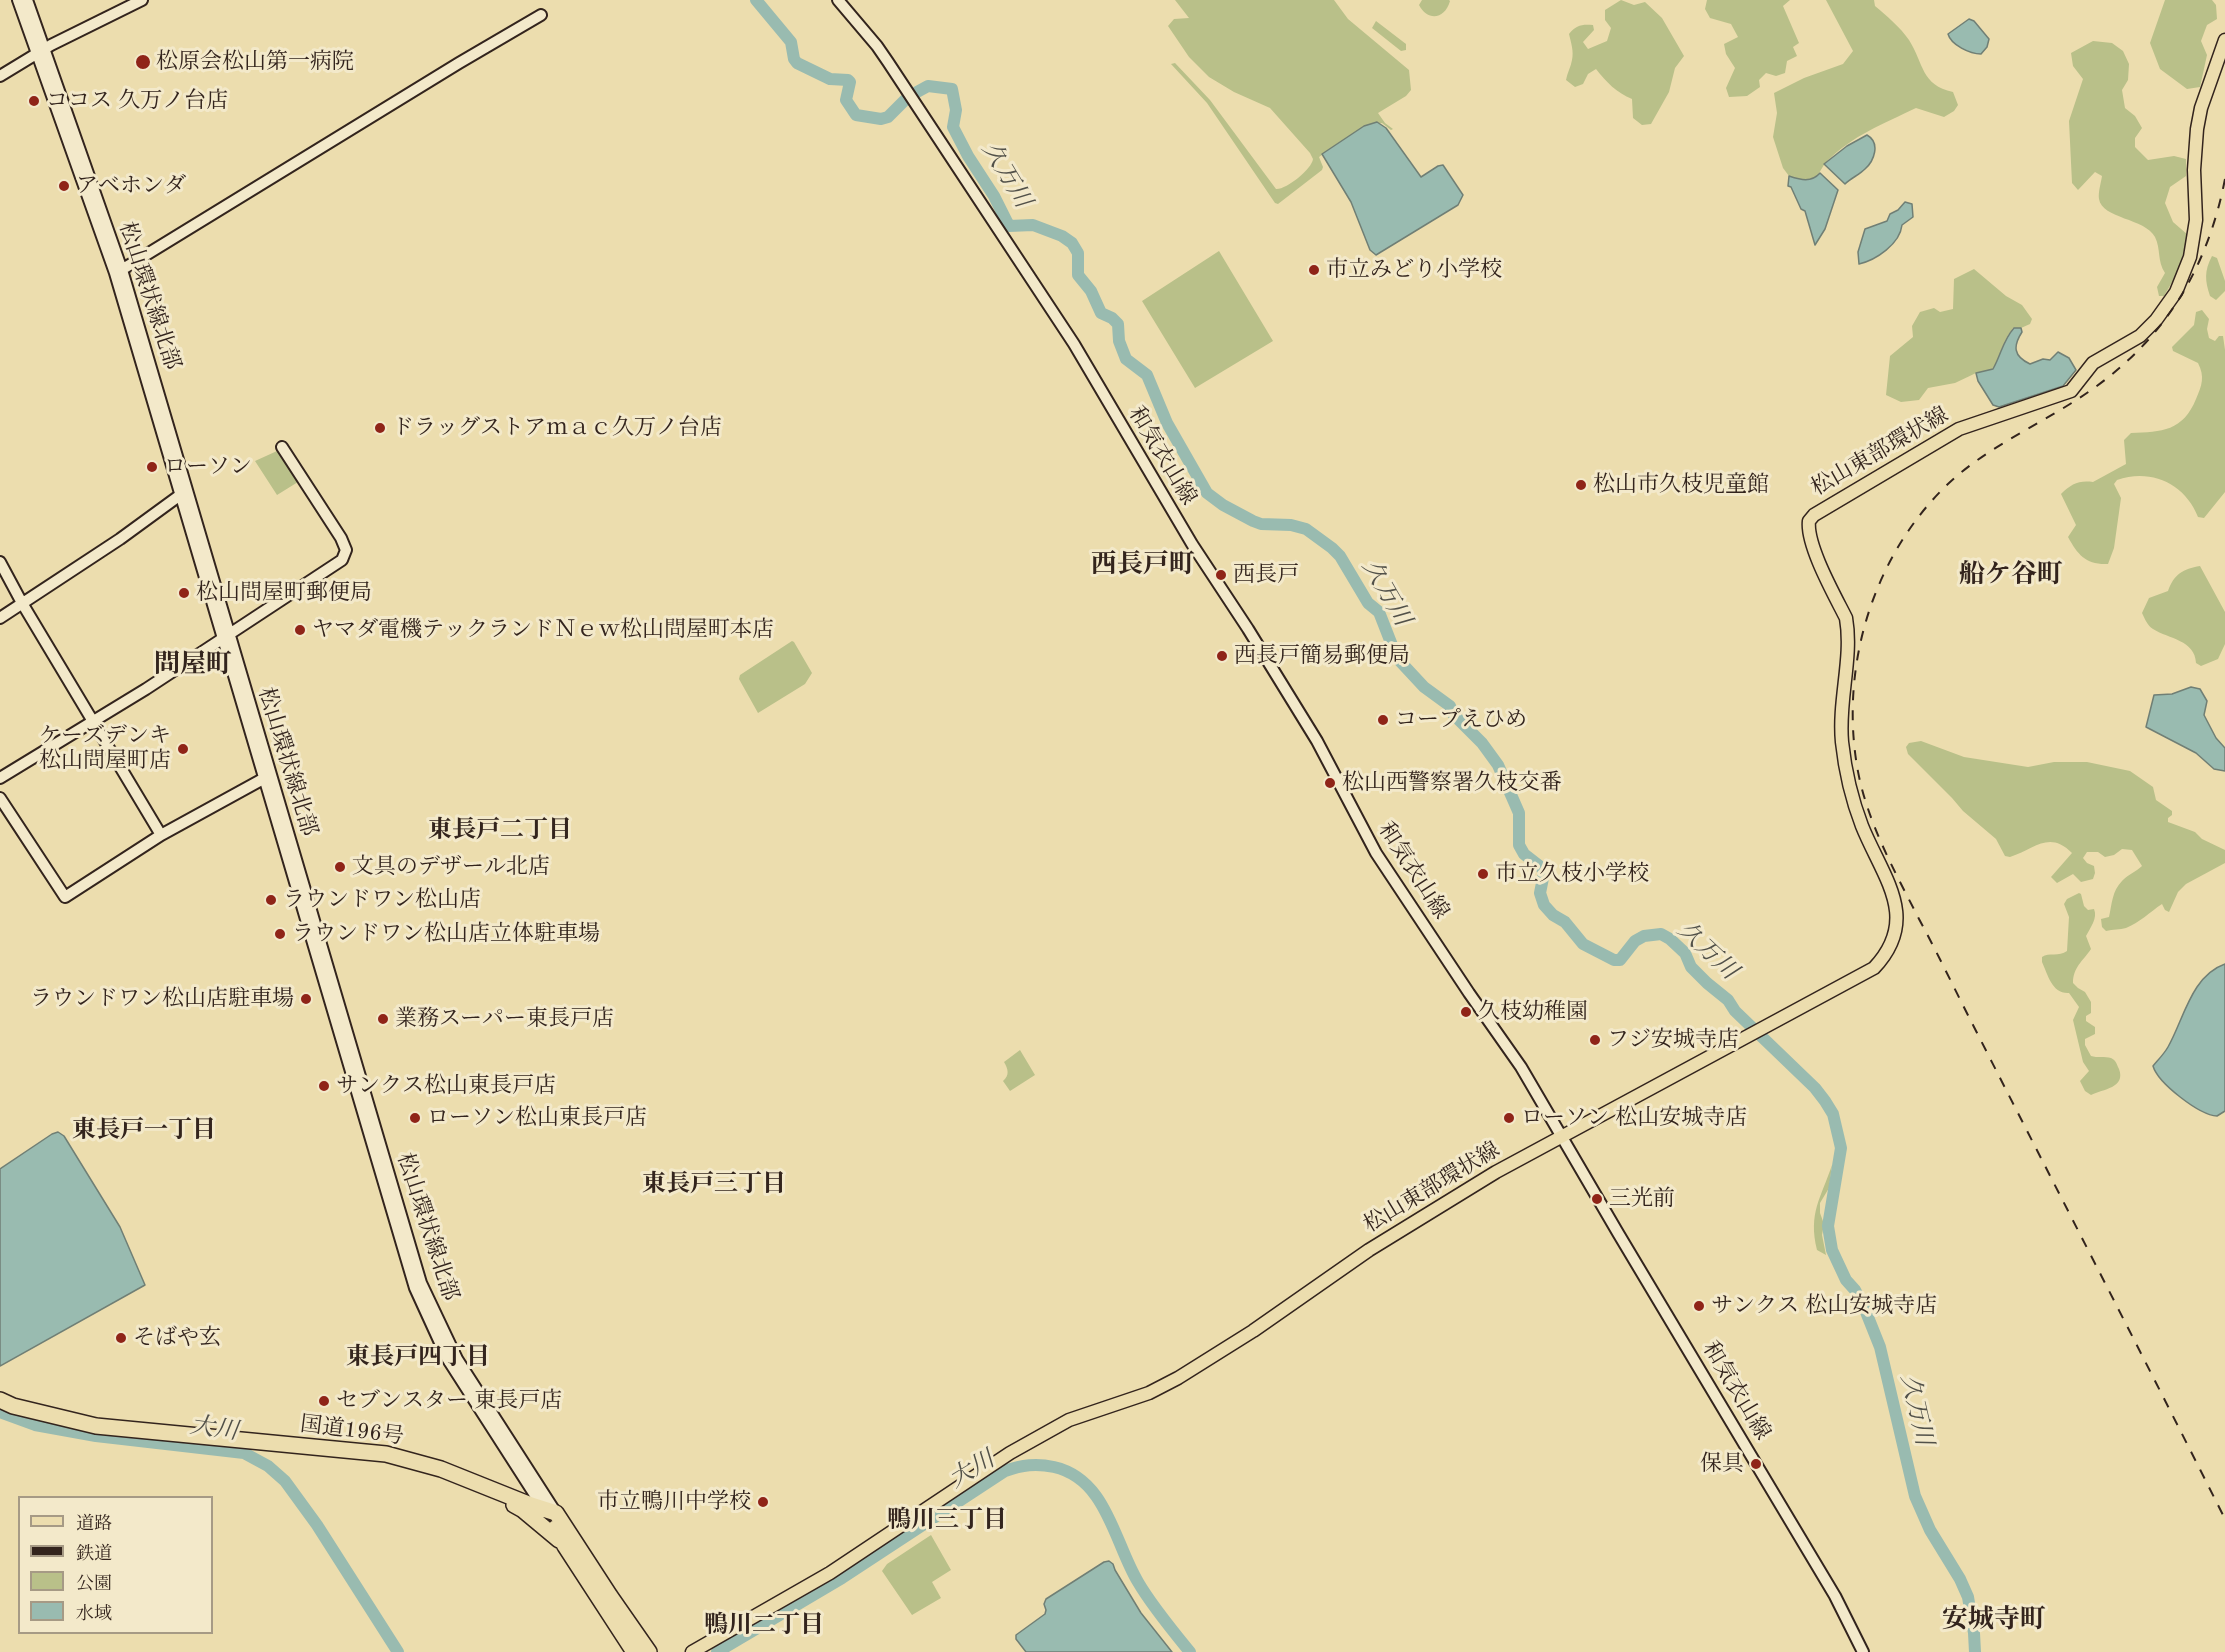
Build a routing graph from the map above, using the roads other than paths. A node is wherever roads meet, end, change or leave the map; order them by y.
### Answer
1 (18, 0) edge
2 (27, 0) edge
3 (142, 0) edge
4 (838, 0) edge
5 (541, 15) dead end
6 (2225, 40) edge
7 (41, 52) junction
8 (0, 76) edge
9 (119, 272) junction
10 (282, 447) dead end
11 (183, 493) junction
12 (0, 562) edge
13 (22, 603) junction
14 (0, 618) edge
15 (226, 637) junction
16 (92, 721) junction
17 (0, 778) edge
18 (263, 779) junction
19 (0, 798) edge
20 (161, 836) junction
21 (1562, 1136) junction
22 (0, 1400) edge
23 (522, 1476) junction
24 (483, 1486) junction
25 (511, 1497) junction
26 (550, 1511) junction
27 (565, 1546) junction
28 (634, 1652) edge
29 (649, 1652) edge
30 (692, 1652) edge
31 (1863, 1652) edge

1 - 7 street, 松山環状線北部
2 - 7 street, 松山環状線北部
3 - 7 street
4 - 21 street, 和気衣山線
5 - 9 street
6 - 21 main road, 松山東部環状線
7 - 8 street
7 - 9 street, 松山環状線北部
9 - 11 street, 松山環状線北部
10 - 15 street
11 - 13 street
11 - 15 street, 松山環状線北部
12 - 13 street
13 - 14 street
13 - 16 street
15 - 16 street
15 - 18 street, 松山環状線北部
15 - 26 street, 松山環状線北部
16 - 17 street
16 - 20 street
18 - 20 street
18 - 23 street, 松山環状線北部
19 - 20 street
21 - 30 main road, 松山東部環状線
21 - 31 street, 和気衣山線
22 - 24 highway, 国道196号
23 - 25 street
23 - 26 street, 松山環状線北部
24 - 25 highway, 国道196号
24 - 27 highway, 国道196号
25 - 26 highway, 国道196号
26 - 27 highway
26 - 29 highway
27 - 28 highway

